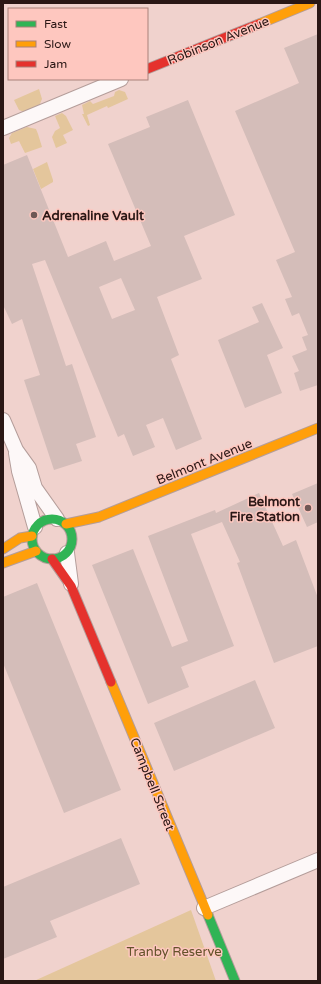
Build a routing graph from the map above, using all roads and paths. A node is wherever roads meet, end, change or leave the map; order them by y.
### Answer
1 (310, 3) edge
2 (148, 69) edge
3 (119, 80) edge
4 (3, 128) edge
5 (3, 420) edge
6 (318, 428) edge
7 (16, 450) junction
8 (99, 517) junction
9 (61, 522) junction
10 (34, 532) junction
11 (70, 546) junction
12 (3, 549) edge
13 (36, 551) junction
14 (52, 559) junction
15 (3, 563) edge
16 (71, 586) junction
17 (318, 860) edge
18 (204, 908) junction
19 (235, 981) edge

1 - 2 street, Robinson Avenue
3 - 4 street
5 - 7 street
6 - 8 street, Belmont Avenue
7 - 9 street
7 - 10 street
8 - 9 street, Belmont Avenue
8 - 11 street, Belmont Avenue
9 - 10 street
9 - 11 street
10 - 12 street
10 - 13 street
11 - 14 street
11 - 16 street, Campbell Street
13 - 14 street
13 - 15 street
14 - 16 street, Campbell Street
16 - 18 street, Campbell Street
17 - 18 street
18 - 19 street, Campbell Street

